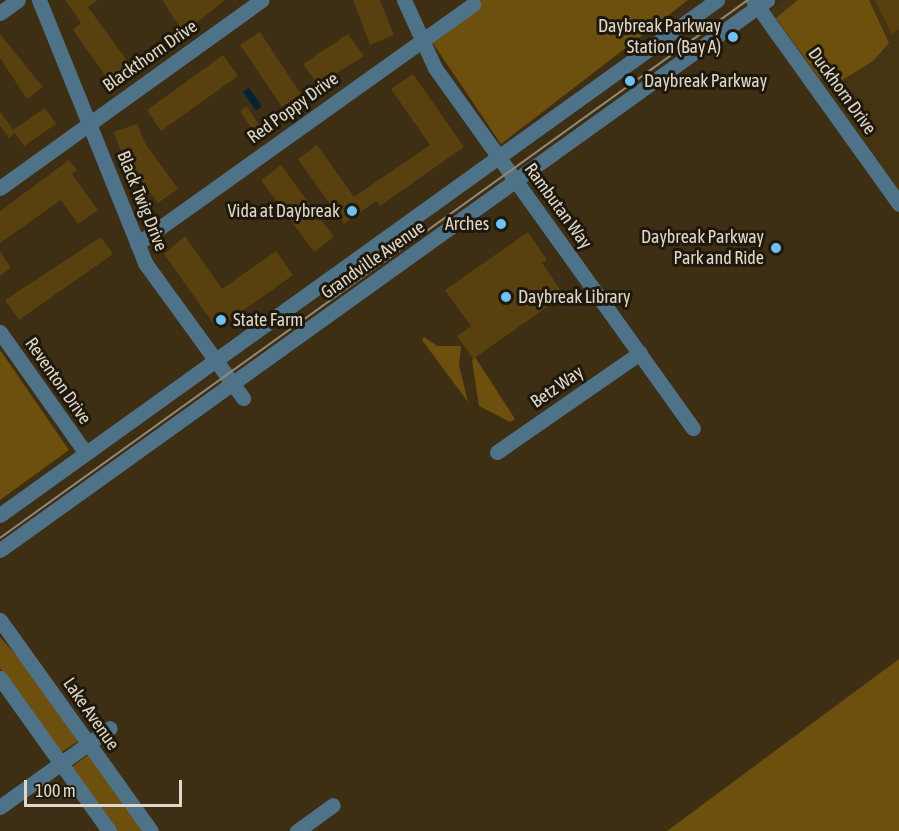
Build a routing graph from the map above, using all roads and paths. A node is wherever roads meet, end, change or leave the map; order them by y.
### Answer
1 (18, 0) edge
2 (39, 0) edge
3 (262, 0) edge
4 (404, 0) edge
5 (717, 0) edge
6 (759, 2) edge
7 (473, 4) dead end
8 (0, 13) edge
9 (422, 41) junction
10 (89, 123) junction
11 (499, 158) junction
12 (517, 182) junction
13 (0, 188) edge
14 (899, 204) edge
15 (137, 244) junction
16 (0, 332) edge
17 (640, 353) junction
18 (215, 360) junction
19 (232, 383) junction
20 (243, 398) dead end
21 (693, 428) dead end
22 (85, 452) junction
23 (497, 452) dead end
24 (0, 515) edge
25 (0, 550) edge
26 (0, 620) edge
27 (0, 678) edge
28 (110, 728) dead end
29 (88, 743) junction
30 (61, 764) junction
31 (333, 805) dead end
32 (0, 807) edge
33 (109, 831) edge
34 (151, 831) edge
35 (297, 831) edge

1 - 8 street
2 - 10 street, Black Twig Drive
3 - 10 street, Blackthorn Drive
4 - 9 street, Rambutan Way
5 - 11 street, Grandville Avenue
6 - 12 street, Grandville Avenue
6 - 14 street, Duckhorn Drive
7 - 9 street, Red Poppy Drive
9 - 11 street, Rambutan Way
9 - 15 street, Red Poppy Drive
10 - 13 street, Blackthorn Drive
10 - 15 street, Black Twig Drive
11 - 12 street, Rambutan Way
11 - 18 street, Grandville Avenue
12 - 17 street, Rambutan Way
12 - 19 street, Grandville Avenue
15 - 18 street, Black Twig Drive
16 - 22 street, Reventon Drive
17 - 21 street, Rambutan Way
17 - 23 street, Betz Way
18 - 19 street, Black Twig Drive
18 - 22 street, Grandville Avenue
19 - 20 street, Black Twig Drive
19 - 25 street, Grandville Avenue
22 - 24 street, Grandville Avenue
26 - 29 street, Lake Avenue
27 - 30 street
28 - 29 street
29 - 30 street
29 - 34 street, Lake Avenue
30 - 32 street
30 - 33 street
31 - 35 street

